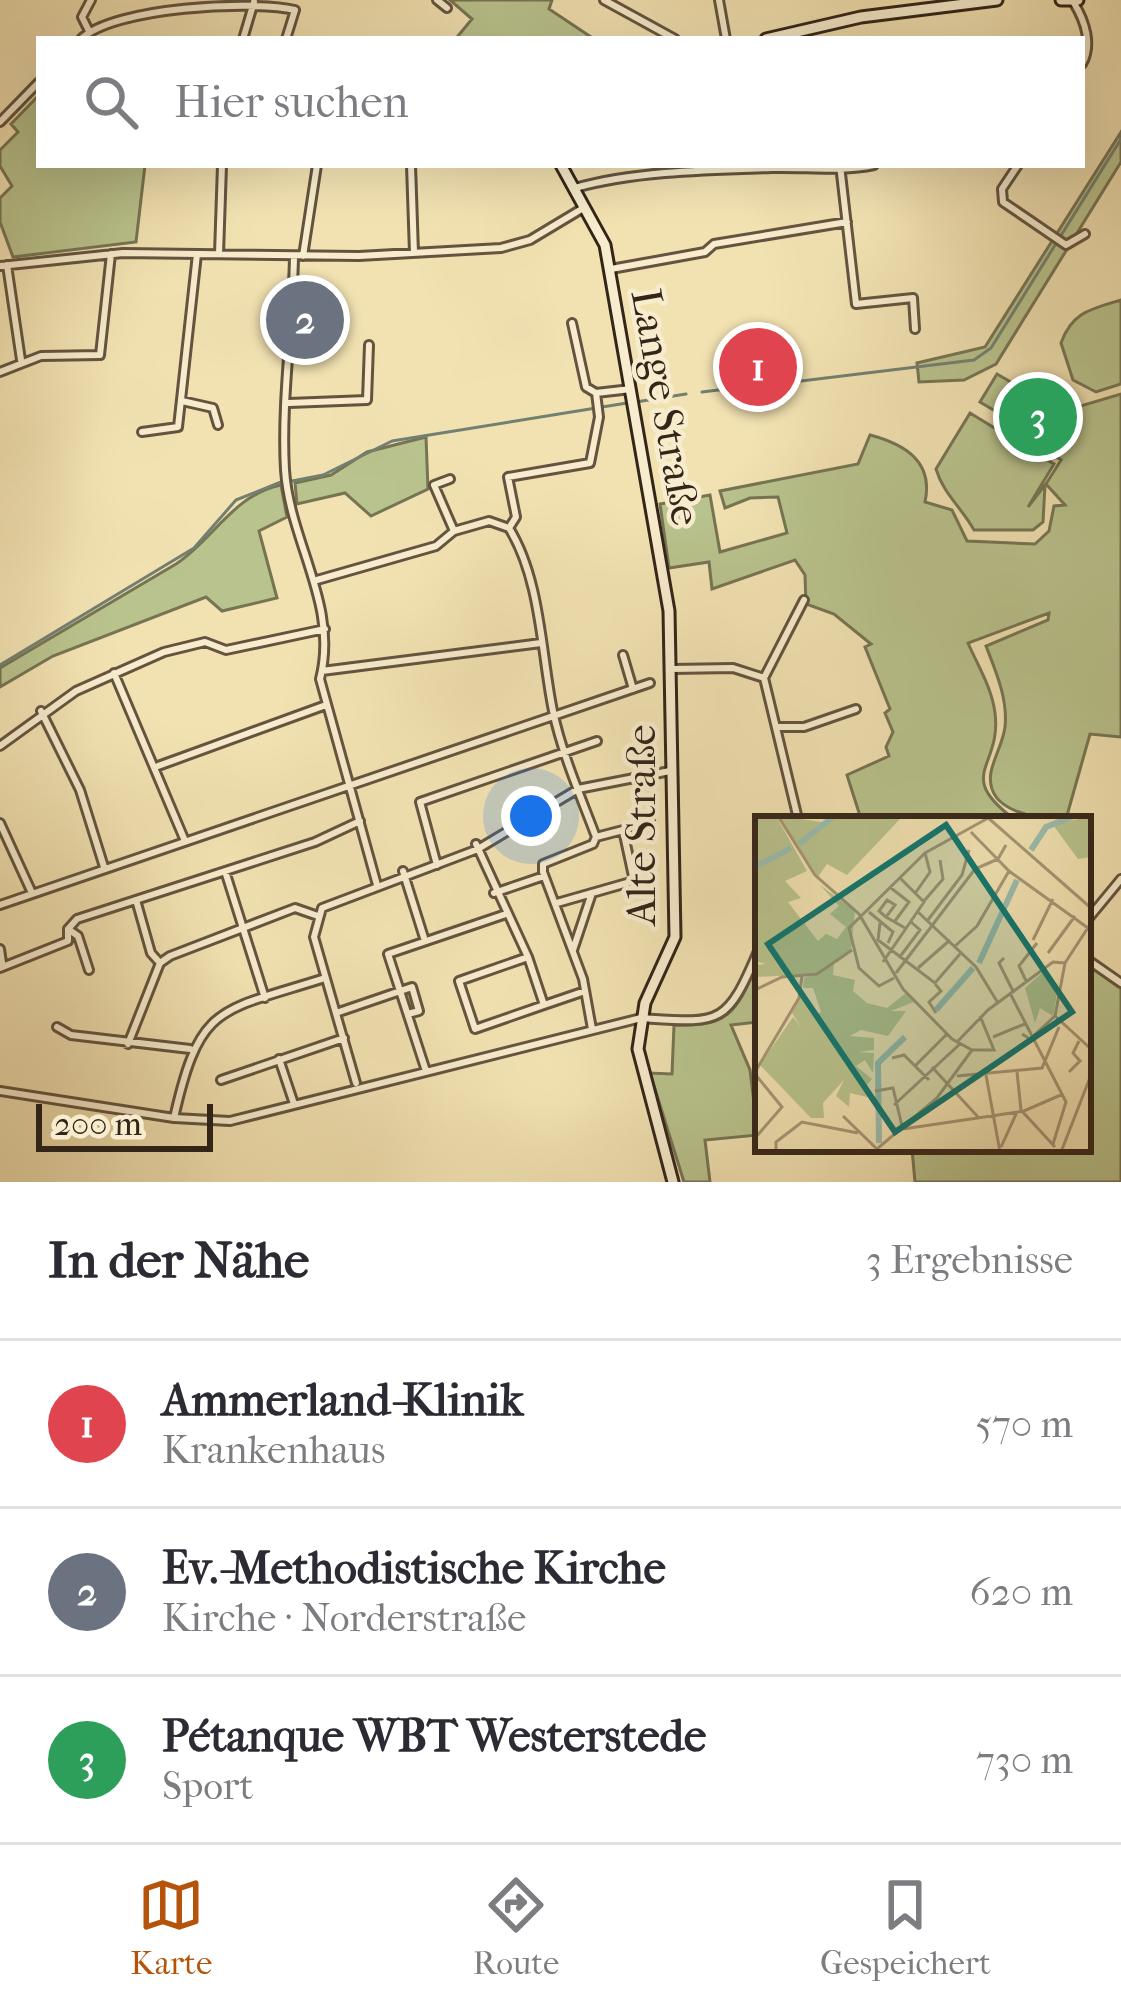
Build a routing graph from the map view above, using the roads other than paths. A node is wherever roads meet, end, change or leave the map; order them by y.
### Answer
1 (91, 0) edge
2 (437, 0) edge
3 (604, 0) edge
4 (719, 0) edge
5 (997, 0) edge
6 (1061, 0) edge
7 (1076, 1) edge
8 (254, 2) edge
9 (446, 8) dead end
10 (89, 31) junction
11 (84, 36) edge
12 (246, 36) edge
13 (287, 36) edge
14 (670, 36) edge
15 (725, 36) edge
16 (778, 36) edge
17 (1085, 40) edge
18 (36, 85) edge
19 (0, 122) edge
20 (222, 168) edge
21 (316, 168) edge
22 (411, 168) edge
23 (563, 168) edge
24 (760, 168) edge
25 (840, 168) edge
26 (1016, 168) edge
27 (575, 188) junction
28 (586, 207) junction
29 (847, 222) junction
30 (1084, 234) dead end
31 (111, 254) junction
32 (197, 254) junction
33 (219, 254) junction
34 (414, 254) junction
35 (299, 256) junction
36 (3, 265) edge
37 (609, 269) junction
38 (572, 323) dead end
39 (915, 329) dead end
40 (369, 345) dead end
41 (21, 360) junction
42 (0, 373) edge
43 (632, 396) junction
44 (597, 398) junction
45 (182, 401) junction
46 (289, 403) junction
47 (218, 425) dead end
48 (142, 432) dead end
49 (450, 479) dead end
50 (509, 528) junction
51 (454, 531) junction
52 (316, 580) junction
53 (805, 600) dead end
54 (325, 629) junction
55 (541, 643) junction
56 (623, 655) dead end
57 (672, 670) junction
58 (322, 671) junction
59 (113, 673) junction
60 (764, 678) junction
61 (650, 683) dead end
62 (633, 689) junction
63 (326, 705) junction
64 (856, 709) dead end
65 (41, 712) junction
66 (554, 716) junction
67 (778, 727) junction
68 (597, 741) dead end
69 (0, 746) edge
70 (565, 750) junction
71 (158, 766) junction
72 (674, 770) junction
73 (346, 786) junction
74 (578, 788) junction
75 (797, 816) edge
76 (650, 820) dead end
77 (360, 821) junction
78 (0, 823) edge
79 (623, 830) junction
80 (596, 837) junction
81 (185, 841) junction
82 (477, 847) junction
83 (437, 865) junction
84 (104, 867) junction
85 (224, 872) junction
86 (404, 873) junction
87 (544, 876) junction
88 (1121, 879) edge
89 (377, 885) junction
90 (32, 893) junction
91 (494, 893) junction
92 (592, 893) junction
93 (136, 900) junction
94 (562, 902) junction
95 (0, 905) edge
96 (506, 914) junction
97 (1091, 915) edge
98 (318, 916) junction
99 (242, 927) junction
100 (68, 929) junction
101 (424, 941) junction
102 (0, 949) edge
103 (573, 950) junction
104 (528, 957) junction
105 (755, 958) edge
106 (1091, 962) edge
107 (160, 963) junction
108 (1, 965) edge
109 (89, 970) dead end
110 (325, 978) junction
111 (1121, 982) edge
112 (585, 991) junction
113 (400, 992) junction
114 (265, 998) junction
115 (544, 1005) junction
116 (336, 1013) junction
117 (408, 1014) junction
118 (640, 1018) junction
119 (57, 1027) dead end
120 (592, 1029) junction
121 (344, 1038) junction
122 (128, 1044) junction
123 (190, 1049) junction
124 (281, 1064) junction
125 (426, 1071) junction
126 (221, 1080) dead end
127 (356, 1083) dead end
128 (0, 1091) edge
129 (294, 1105) junction
130 (174, 1118) junction
131 (673, 1182) edge

1 - 10 street
2 - 9 street
3 - 14 street
4 - 15 street
5 - 16 street
6 - 7 street
7 - 17 street
8 - 10 street
8 - 12 street
8 - 13 street
10 - 11 street
18 - 19 street
20 - 33 street
21 - 35 street
22 - 34 street
23 - 27 street, Lange Straße
24 - 27 street
25 - 29 street
26 - 30 street
27 - 28 street, Lange Straße
28 - 34 street
28 - 37 street, Lange Straße
29 - 37 street
29 - 39 street
31 - 32 street
31 - 36 street
31 - 41 street
32 - 33 street
32 - 45 street
33 - 35 street
34 - 35 street
35 - 46 street
36 - 41 street
37 - 43 street, Lange Straße
38 - 44 street
40 - 46 street
41 - 42 street
43 - 44 street
43 - 57 street, Lange Straße
44 - 50 street
45 - 47 street
45 - 48 street
46 - 52 street
49 - 51 street
50 - 51 street
50 - 55 street
51 - 52 street
52 - 54 street
53 - 60 street
54 - 58 street
54 - 59 street
55 - 58 street
55 - 66 street
56 - 62 street
57 - 60 street
57 - 72 street, Alte Straße
58 - 63 street
59 - 65 street
59 - 71 street
60 - 67 street
61 - 62 street
62 - 66 street
63 - 71 street
63 - 73 street
64 - 67 street
65 - 69 street
65 - 84 street
66 - 70 street
66 - 73 street
67 - 75 street
68 - 70 street
70 - 74 street
70 - 83 street
71 - 81 street
72 - 74 street
72 - 118 street, Alte Straße
73 - 77 street
73 - 81 street
74 - 80 street
74 - 82 street
76 - 79 street
77 - 85 street
77 - 89 street
78 - 90 street
79 - 80 street
79 - 92 street
80 - 87 street
81 - 84 street
82 - 83 street
82 - 91 street
83 - 86 street
84 - 90 street
85 - 93 street
85 - 99 street
86 - 89 street
86 - 101 street
87 - 91 street
87 - 94 street
88 - 97 street
89 - 98 street
90 - 95 street
91 - 96 street
92 - 94 street
92 - 103 street
93 - 100 street
93 - 107 street
94 - 103 street
96 - 101 street
96 - 104 street
98 - 99 street
98 - 110 street
99 - 107 street
99 - 114 street
100 - 108 street
100 - 109 street
101 - 113 street
102 - 108 street
103 - 112 street
104 - 115 street
104 - 115 street
105 - 118 street
106 - 111 street
107 - 122 street
110 - 114 street
110 - 116 street
112 - 115 street
112 - 120 street
113 - 116 street
113 - 117 street
113 - 117 street
114 - 123 street
116 - 121 street
117 - 125 street
118 - 120 street
118 - 131 street, Alte Straße
119 - 122 street
120 - 125 street
121 - 124 street
121 - 127 street
122 - 123 street
123 - 130 street
124 - 126 street
124 - 129 street
125 - 129 street
128 - 130 street
129 - 130 street

